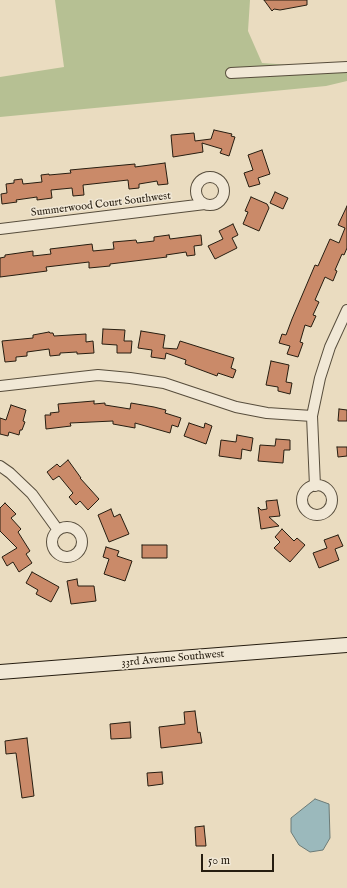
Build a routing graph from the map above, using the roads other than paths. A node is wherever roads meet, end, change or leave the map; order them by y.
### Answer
1 (347, 67) edge
2 (232, 73) dead end
3 (205, 204) dead end
4 (0, 229) edge
5 (347, 310) edge
6 (0, 386) edge
7 (312, 416) junction
8 (0, 466) edge
9 (315, 486) dead end
10 (58, 530) dead end
11 (347, 645) edge
12 (0, 672) edge

1 - 2 street
3 - 4 street, Summerwood Court Southwest
5 - 7 street
6 - 7 street
7 - 9 street
8 - 10 street
11 - 12 street, 33rd Avenue Southwest

